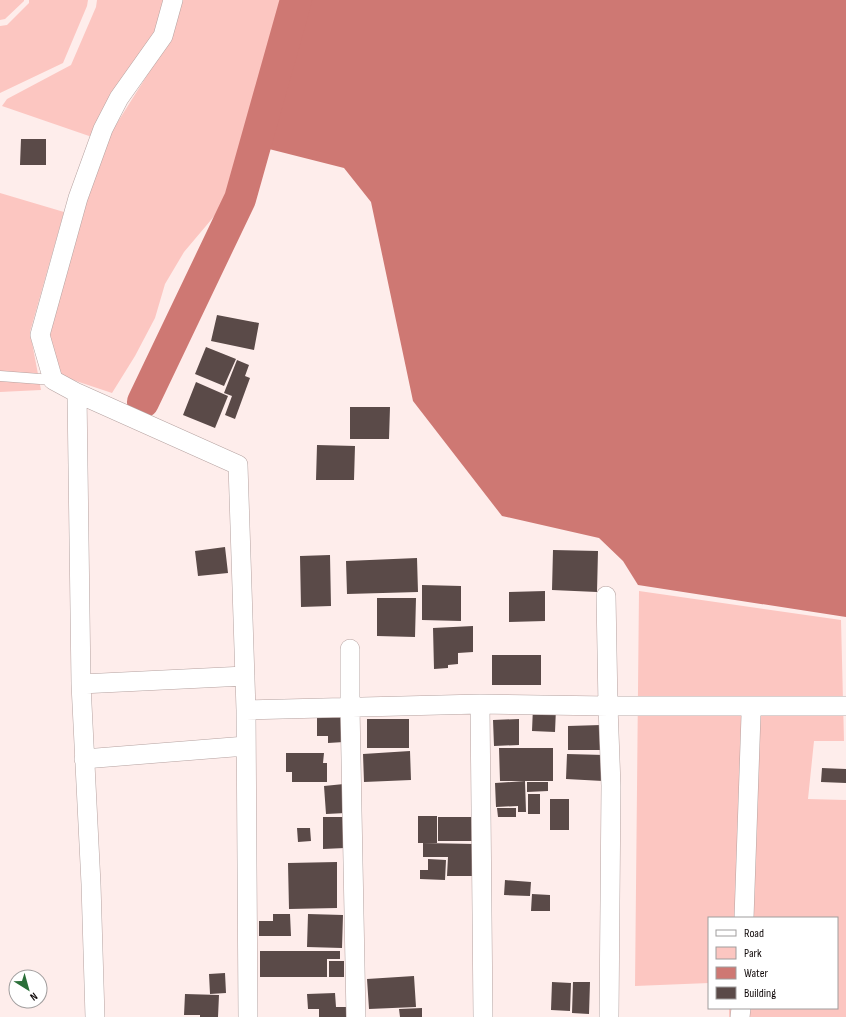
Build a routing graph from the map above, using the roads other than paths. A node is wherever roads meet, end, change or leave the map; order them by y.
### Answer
1 (173, 0) edge
2 (0, 376) edge
3 (53, 380) junction
4 (77, 393) junction
5 (606, 596) dead end
6 (350, 649) dead end
7 (245, 676) junction
8 (81, 684) junction
9 (480, 704) junction
10 (608, 706) junction
11 (846, 706) edge
12 (350, 707) junction
13 (246, 710) junction
14 (751, 715) dead end
15 (246, 746) junction
16 (84, 759) junction
17 (744, 917) edge
18 (95, 1017) edge
19 (248, 1017) edge
20 (356, 1017) edge
21 (484, 1017) edge
22 (609, 1017) edge

1 - 3 street
2 - 3 lane
3 - 4 street
4 - 7 street
4 - 8 street
5 - 10 street
6 - 12 street
7 - 8 street
7 - 13 street
8 - 16 street
9 - 10 street
9 - 12 street
9 - 21 street
10 - 11 street
10 - 22 street
12 - 13 street
12 - 20 street
13 - 15 street
14 - 17 street
15 - 16 street
15 - 19 street
16 - 18 street

